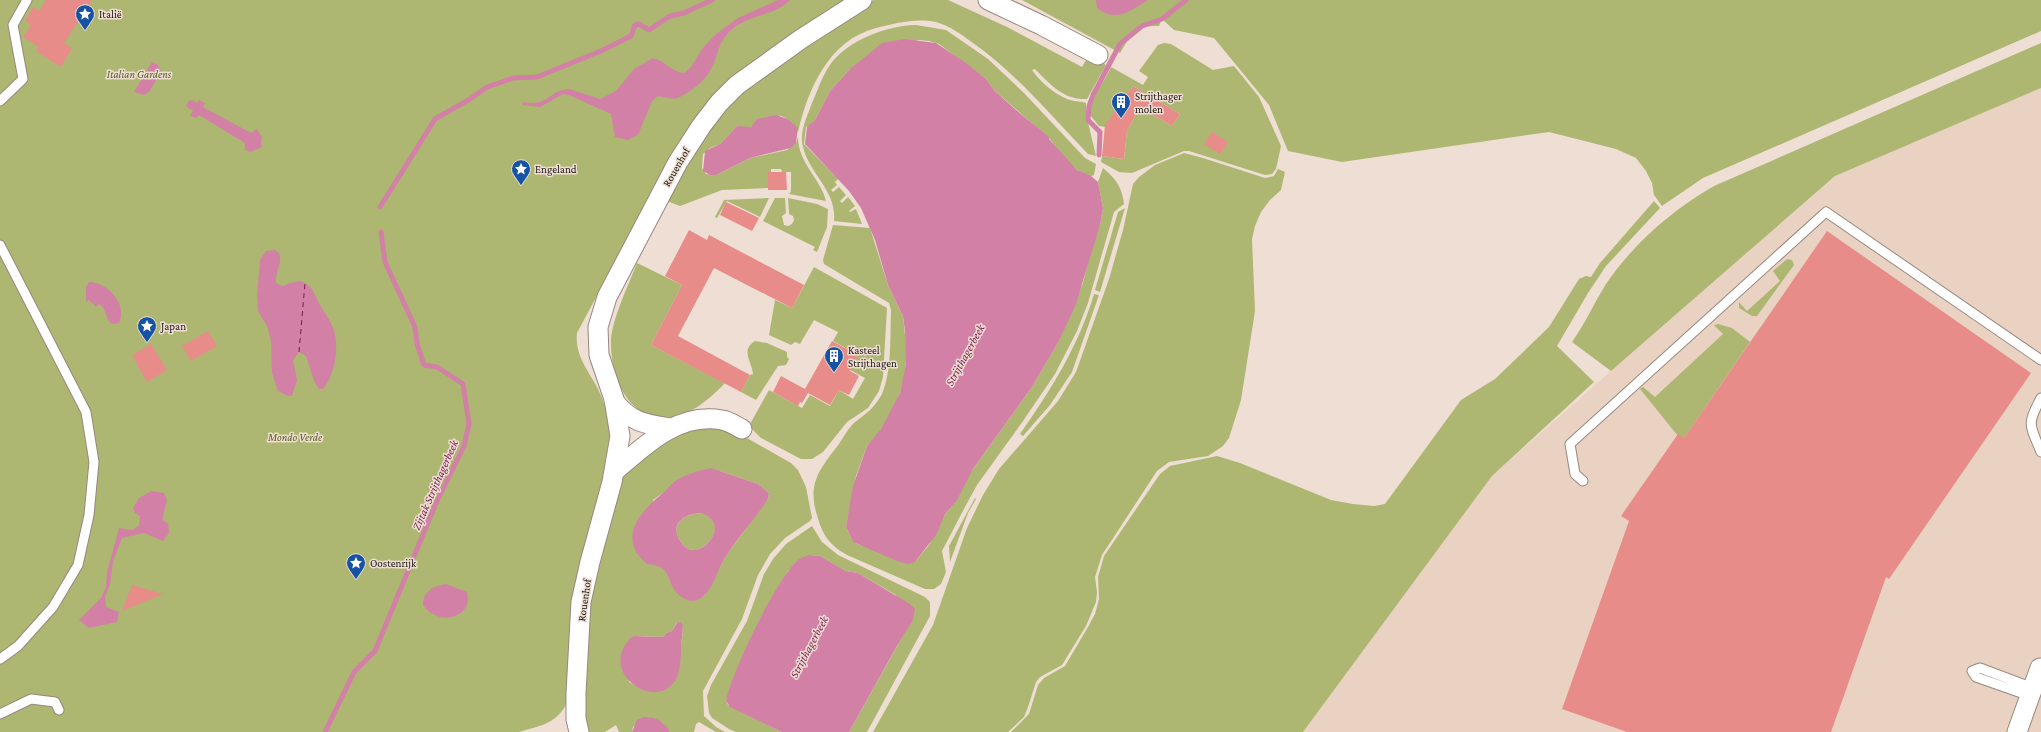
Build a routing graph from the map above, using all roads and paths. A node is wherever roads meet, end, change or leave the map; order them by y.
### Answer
1 (27, 0) edge
2 (862, 0) edge
3 (988, 0) edge
4 (1098, 55) dead end
5 (0, 101) edge
6 (0, 246) edge
7 (2041, 360) edge
8 (2041, 398) edge
9 (614, 400) junction
10 (670, 428) junction
11 (742, 429) dead end
12 (2041, 452) edge
13 (615, 471) junction
14 (1583, 481) dead end
15 (0, 659) edge
16 (2041, 667) edge
17 (2032, 692) junction
18 (59, 710) dead end
19 (0, 714) edge
20 (579, 732) edge
21 (2017, 732) edge

1 - 5 lane
2 - 9 street, Rouenhof
3 - 4 street
6 - 15 lane
7 - 14 lane
8 - 12 lane
9 - 10 street, Rouenhof
9 - 13 street, Rouenhof
10 - 11 street
10 - 13 street
13 - 20 street, Rouenhof
16 - 17 street
17 - 17 lane
17 - 21 street
18 - 19 lane

